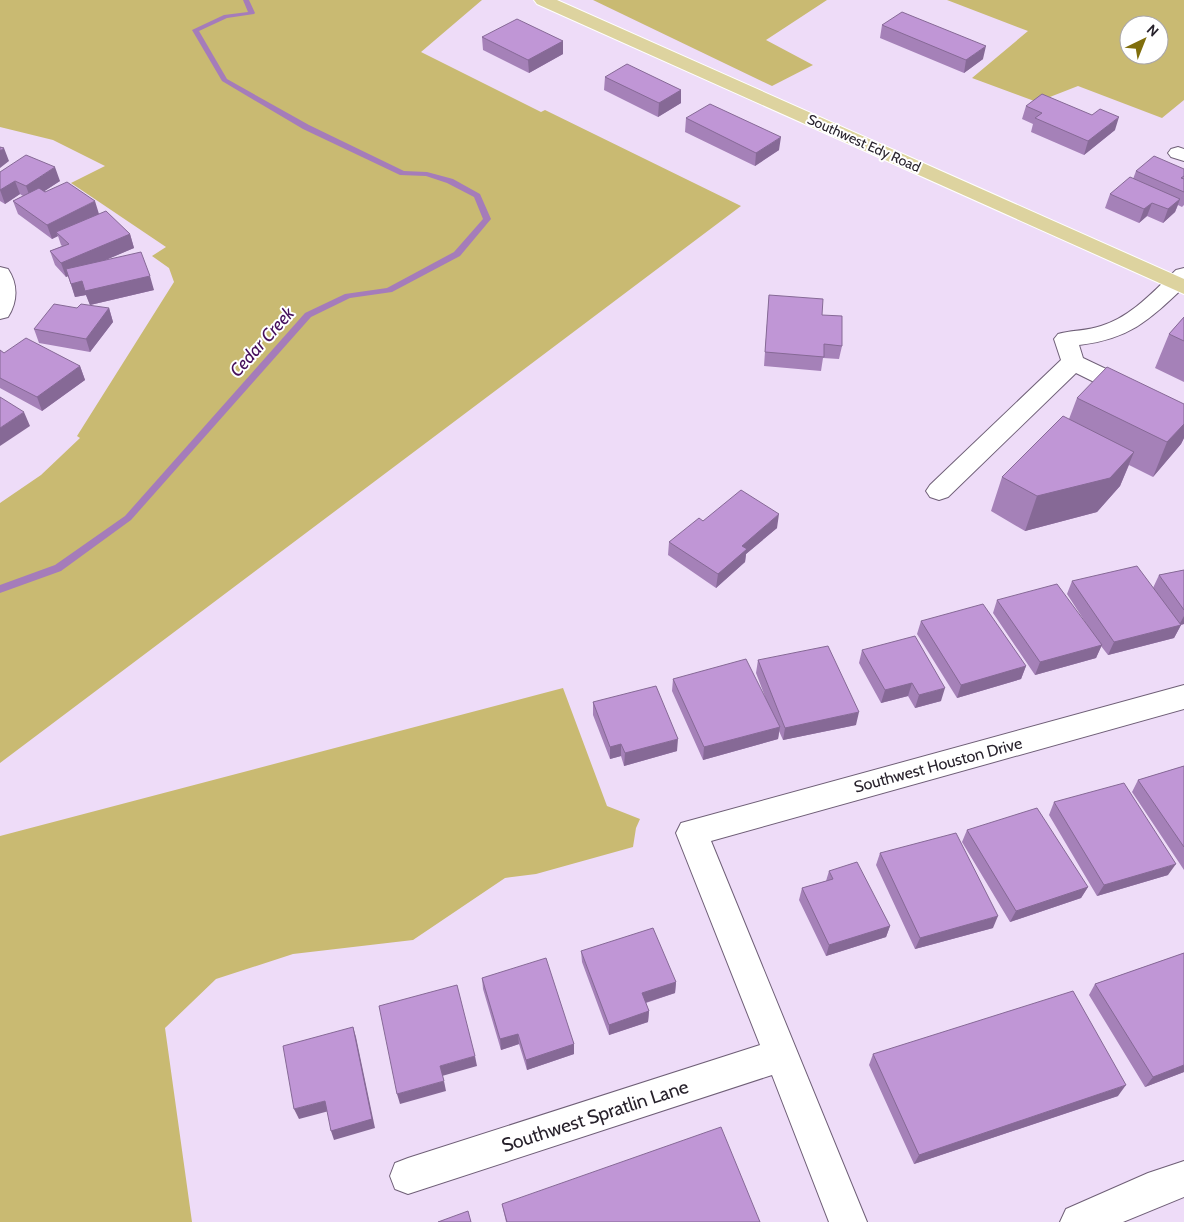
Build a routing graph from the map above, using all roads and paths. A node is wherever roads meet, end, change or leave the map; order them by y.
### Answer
1 (543, 0) edge
2 (1181, 282) edge
3 (1073, 362) junction
4 (1184, 416) edge
5 (940, 492) dead end
6 (1184, 697) edge
7 (782, 1056) junction
8 (408, 1176) dead end
9 (1184, 1179) edge
10 (848, 1222) edge
11 (1079, 1222) edge

1 - 2 main road, Southwest Edy Road
2 - 3 street
3 - 4 street
3 - 5 street
6 - 7 street, Southwest Houston Drive
7 - 8 street, Southwest Spratlin Lane
7 - 10 street
9 - 11 street

